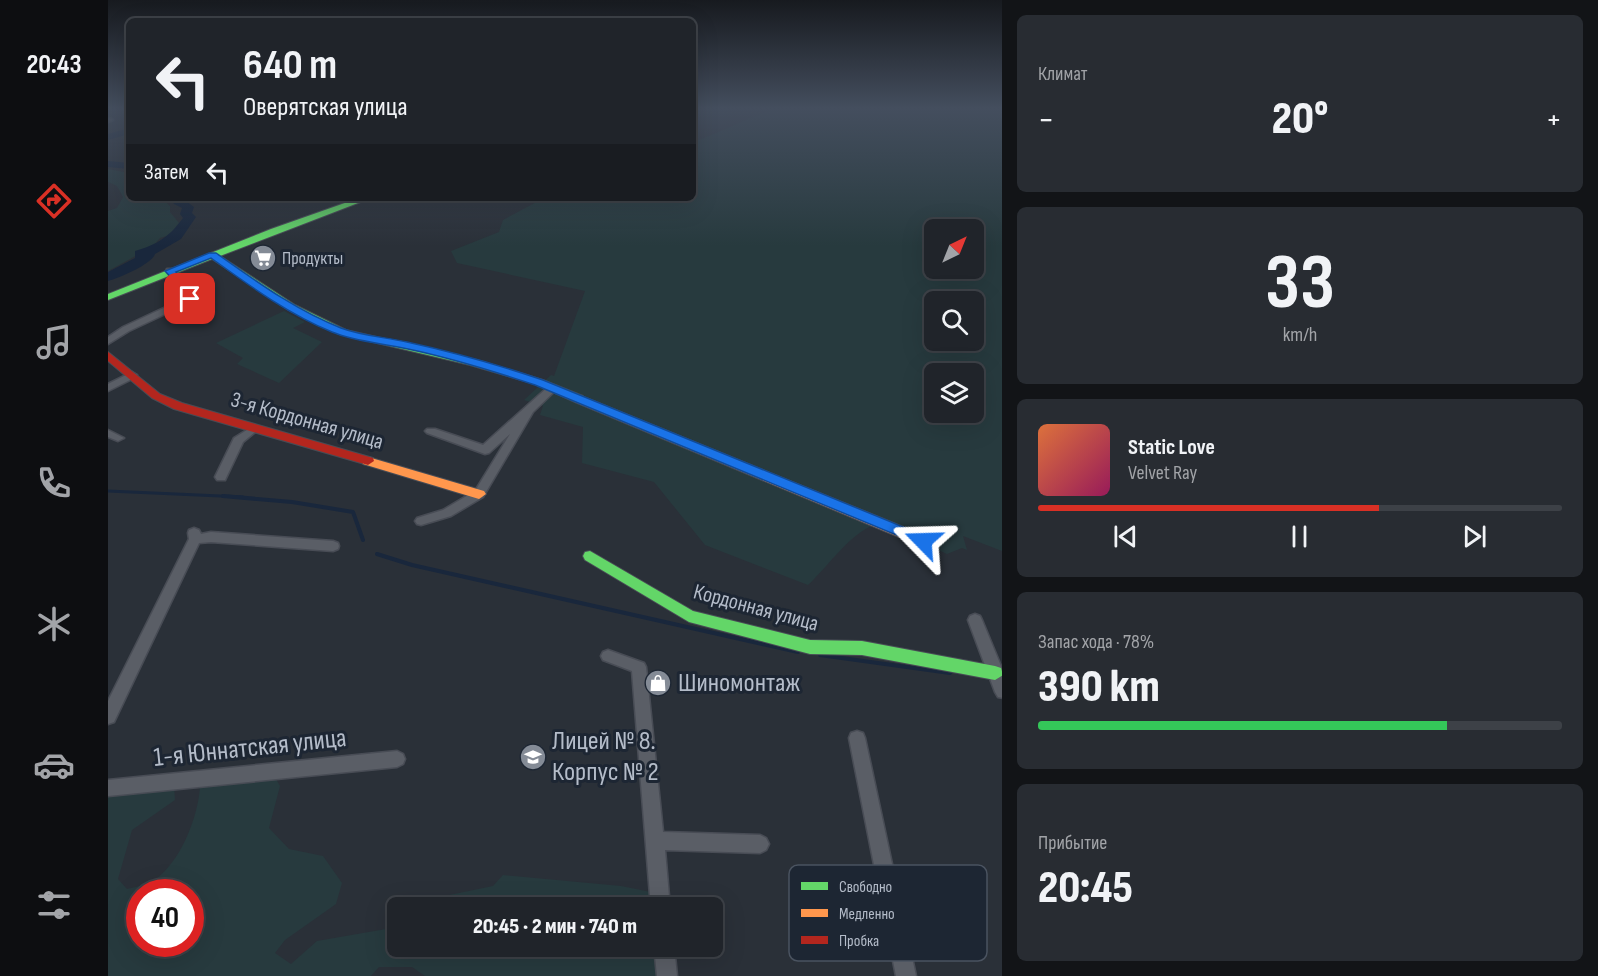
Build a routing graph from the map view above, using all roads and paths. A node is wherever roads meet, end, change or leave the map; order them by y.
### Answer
1 (359, 201) edge
2 (212, 255) junction
3 (170, 271) junction
4 (108, 297) edge
5 (108, 341) edge
6 (108, 355) edge
7 (132, 375) junction
8 (108, 388) edge
9 (553, 388) junction
10 (528, 411) junction
11 (255, 428) junction
12 (431, 431) dead end
13 (221, 477) dead end
14 (479, 494) junction
15 (421, 521) dead end
16 (923, 541) dead end
17 (333, 546) dead end
18 (590, 556) dead end
19 (975, 620) dead end
20 (609, 656) dead end
21 (992, 666) junction
22 (1002, 692) edge
23 (108, 717) edge
24 (857, 738) dead end
25 (397, 759) dead end
26 (108, 788) edge
27 (656, 841) junction
28 (760, 844) dead end
29 (883, 865) edge
30 (660, 897) edge
31 (665, 957) edge
32 (903, 961) edge
33 (666, 976) edge
34 (906, 976) edge

1 - 2 street
2 - 3 street
2 - 9 street
3 - 4 street
3 - 5 street
6 - 7 street, 3-я Кордонная улица
7 - 8 street
7 - 11 street, 3-я Кордонная улица
9 - 10 street
9 - 16 street
10 - 12 street
10 - 14 street
11 - 13 street
11 - 14 street, 3-я Кордонная улица
14 - 15 street
17 - 23 street
18 - 21 street, Кордонная улица
19 - 21 street
20 - 27 street
21 - 22 street
24 - 29 street
25 - 26 street, 1-я Юннатская улица
27 - 28 street
27 - 30 street
31 - 33 street
32 - 34 street

